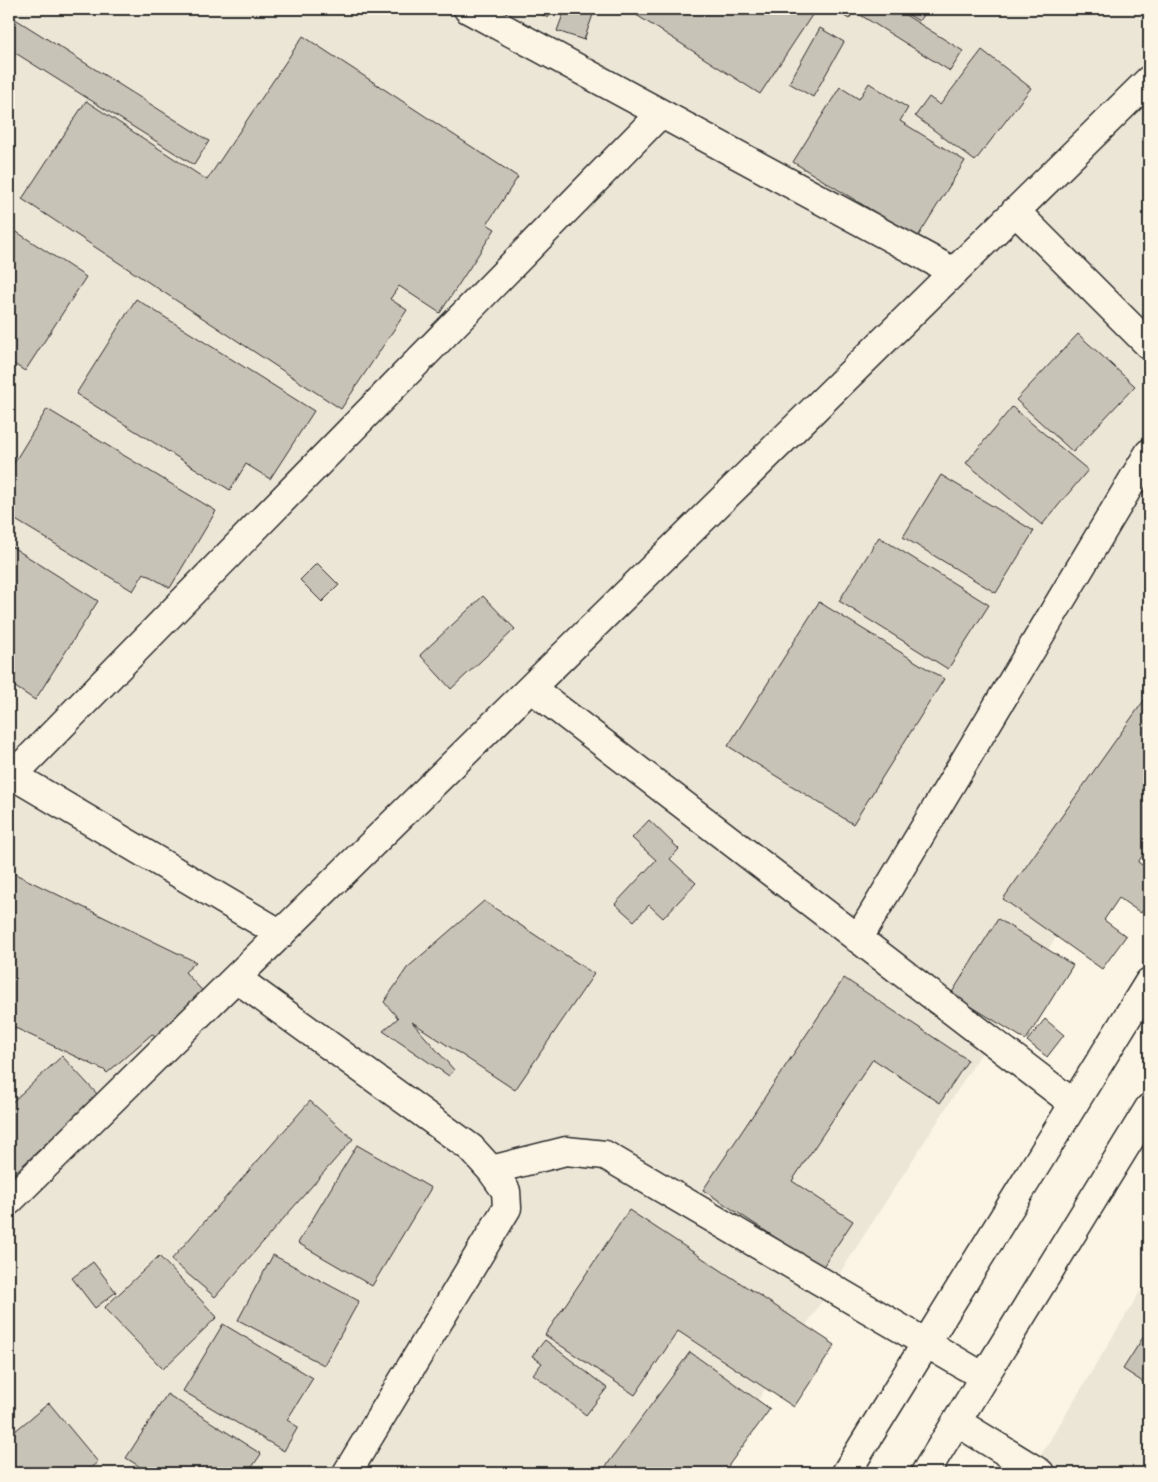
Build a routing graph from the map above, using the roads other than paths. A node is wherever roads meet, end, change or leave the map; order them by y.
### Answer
1 (468, 9) edge
2 (1149, 80) edge
3 (660, 114) junction
4 (1015, 211) junction
5 (954, 272) junction
6 (1149, 345) edge
7 (1149, 452) edge
8 (531, 688) junction
9 (11, 774) edge
10 (281, 934) junction
11 (858, 939) junction
12 (236, 978) junction
13 (1149, 982) edge
14 (1074, 1104) junction
15 (1149, 1108) edge
16 (491, 1170) junction
17 (9, 1201) edge
18 (927, 1342) junction
19 (984, 1377) junction
20 (957, 1422) junction
21 (347, 1473) edge
22 (846, 1473) edge
23 (925, 1473) edge
24 (1040, 1473) edge

1 - 3 street
2 - 4 street
3 - 5 street
3 - 9 street
4 - 5 street
4 - 6 street
5 - 8 street
7 - 11 street
8 - 10 street
8 - 11 street
9 - 10 street
10 - 12 street
11 - 14 street
12 - 16 street
12 - 17 street
13 - 14 street
14 - 18 street
15 - 19 street
16 - 18 street
16 - 21 street
18 - 19 street
18 - 22 street
19 - 20 street
20 - 23 street
20 - 24 street

